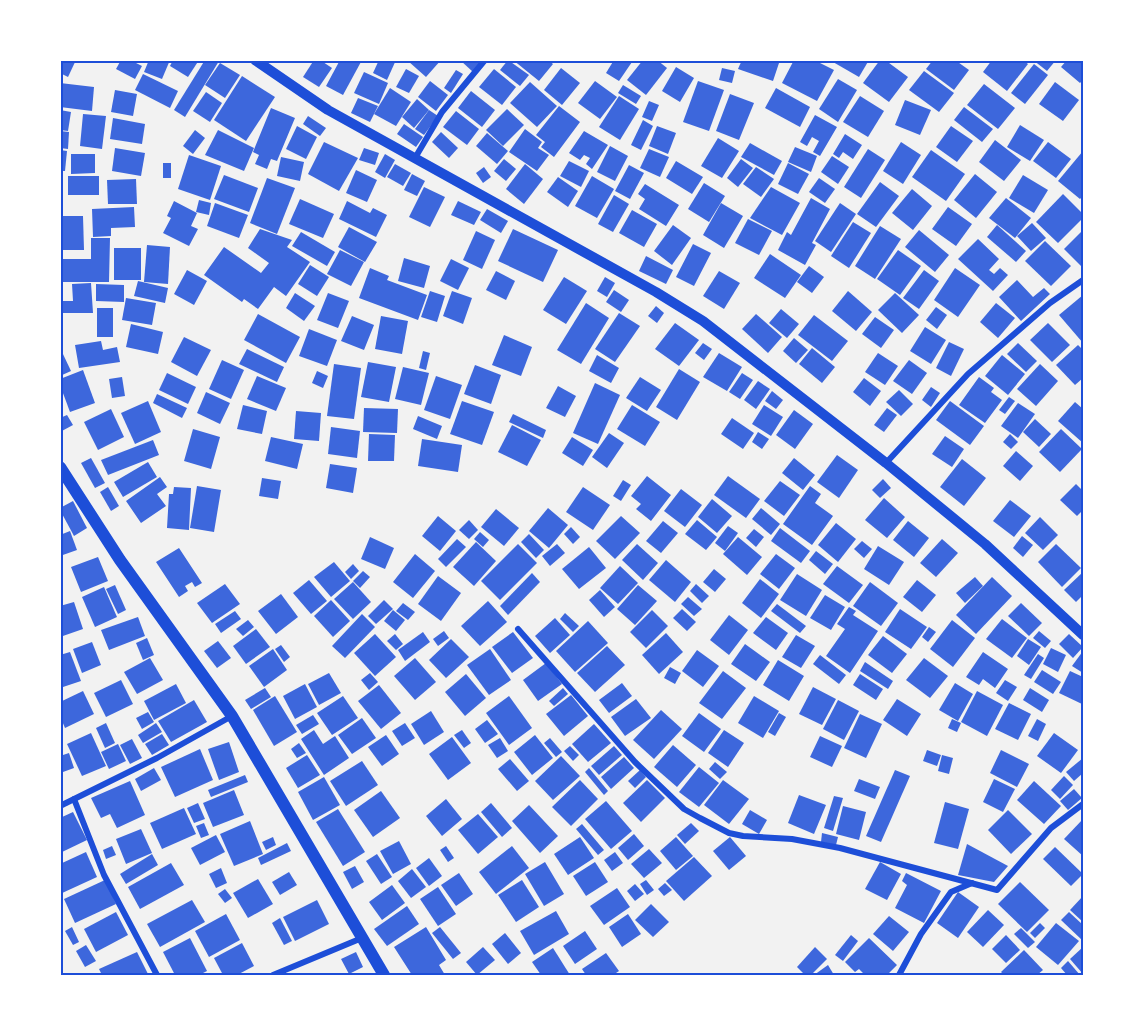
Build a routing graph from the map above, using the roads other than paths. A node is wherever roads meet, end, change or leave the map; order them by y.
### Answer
1 (255, 60) edge
2 (484, 60) edge
3 (415, 158) junction
4 (1083, 280) edge
5 (886, 463) junction
6 (60, 467) edge
7 (518, 628) dead end
8 (1083, 635) edge
9 (232, 716) junction
10 (74, 799) junction
11 (1083, 804) edge
12 (60, 806) edge
13 (972, 883) junction
14 (362, 938) junction
15 (157, 975) edge
16 (273, 975) edge
17 (384, 975) edge
18 (899, 975) edge

1 - 3 street
2 - 3 street
3 - 5 street
4 - 5 street
5 - 8 street
6 - 9 main road
7 - 13 street
9 - 10 street
9 - 14 main road
10 - 12 street
10 - 15 street
11 - 13 street
13 - 18 street
14 - 16 street
14 - 17 main road

